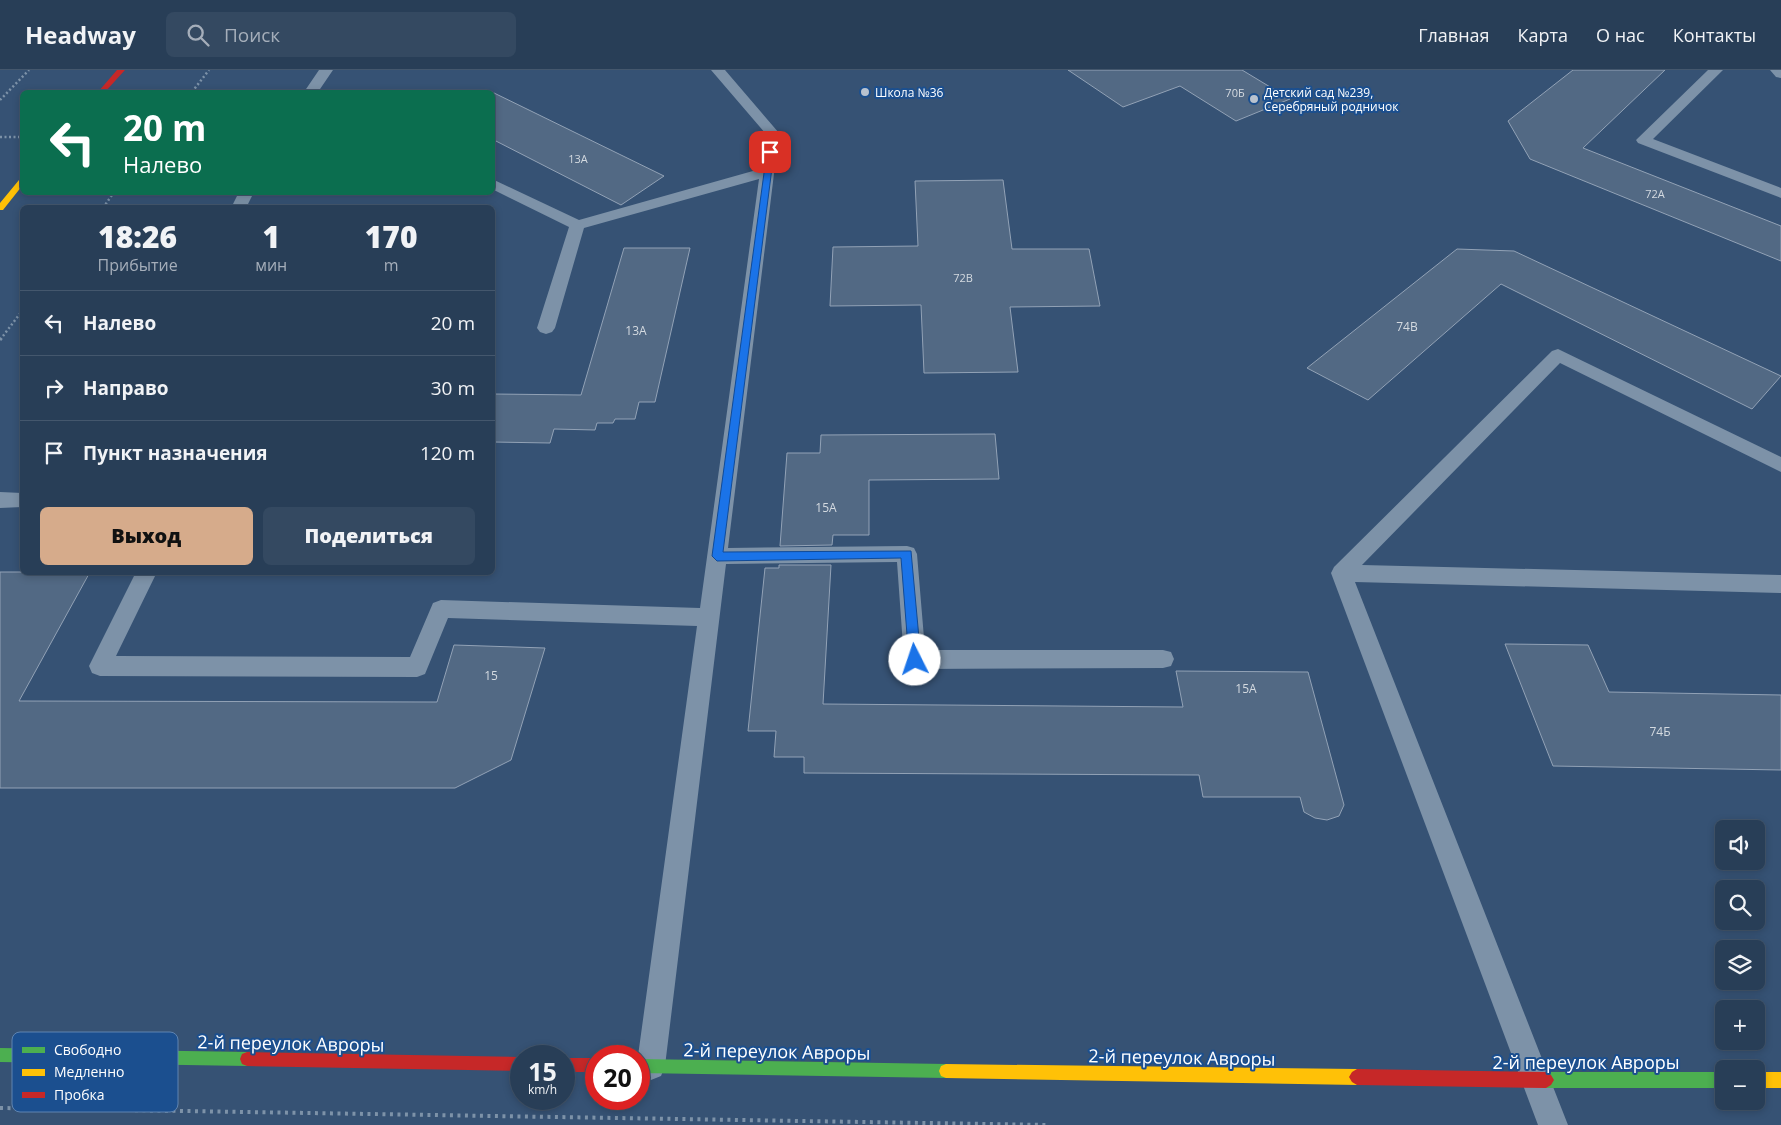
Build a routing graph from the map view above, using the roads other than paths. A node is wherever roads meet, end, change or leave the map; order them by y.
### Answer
1 (121, 70) edge
2 (326, 70) edge
3 (718, 70) edge
4 (1716, 70) edge
5 (1777, 70) edge
6 (1781, 74) edge
7 (103, 90) edge
8 (312, 90) edge
9 (767, 172) junction
10 (20, 184) edge
11 (495, 184) edge
12 (1781, 193) edge
13 (0, 208) edge
14 (577, 225) junction
15 (546, 328) dead end
16 (1781, 465) edge
17 (0, 500) edge
18 (20, 500) edge
19 (717, 556) junction
20 (1340, 573) junction
21 (146, 575) edge
22 (1781, 584) edge
23 (709, 617) junction
24 (1163, 660) dead end
25 (648, 1045) edge
26 (178, 1058) edge
27 (510, 1064) edge
28 (650, 1066) edge
29 (1538, 1080) junction
30 (1715, 1080) edge
31 (1765, 1080) edge
32 (1781, 1080) edge
33 (1553, 1125) edge

1 - 7 street
2 - 8 lane
3 - 9 lane
4 - 12 lane
5 - 6 lane
9 - 14 lane
9 - 19 lane
10 - 13 street
11 - 14 lane
14 - 15 lane
16 - 20 lane
17 - 18 lane
19 - 23 lane
19 - 24 lane
20 - 22 lane
20 - 29 lane
21 - 23 lane
23 - 25 lane
26 - 27 street, 2-й переулок Авроры
28 - 29 street, 2-й переулок Авроры
29 - 30 street, 2-й переулок Авроры
29 - 33 lane
31 - 32 street

